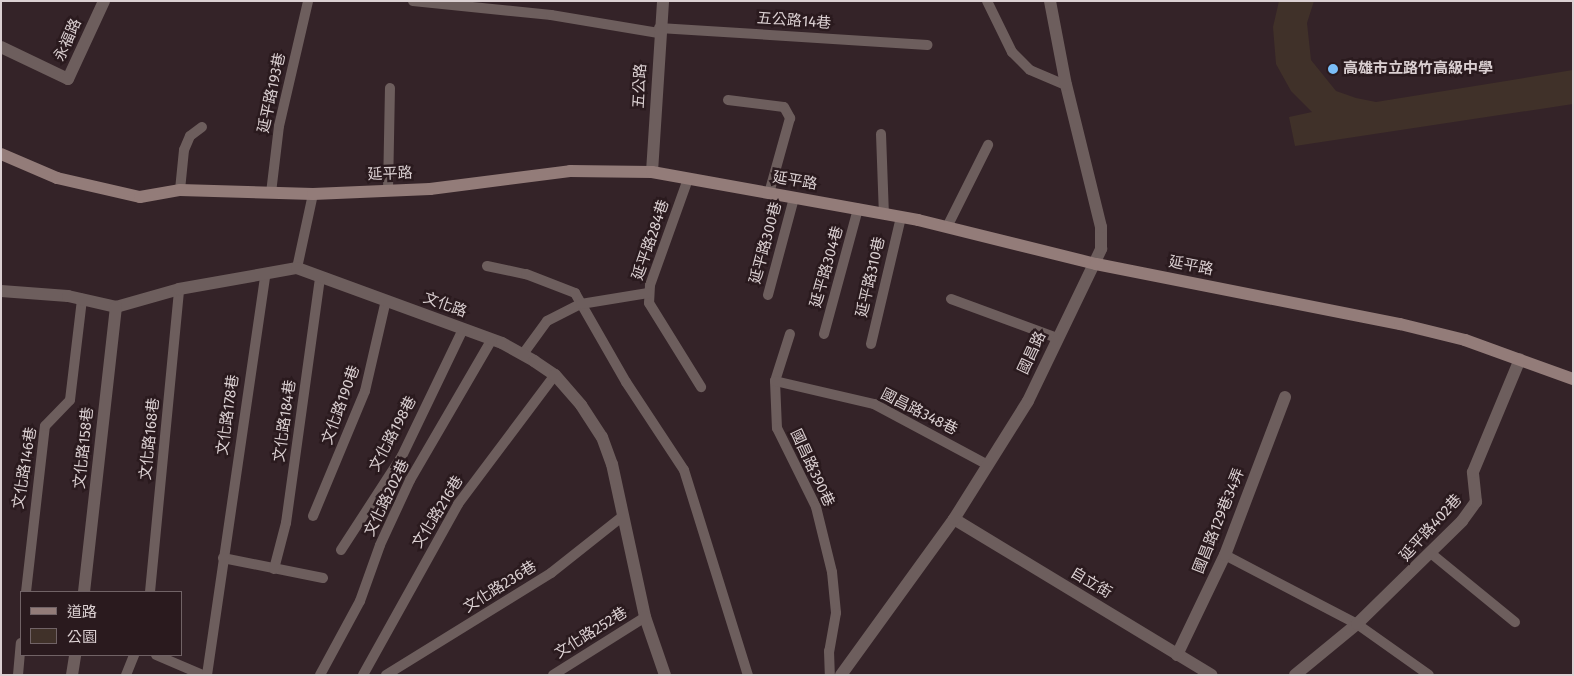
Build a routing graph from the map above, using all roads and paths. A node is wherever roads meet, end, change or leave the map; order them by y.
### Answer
1 (104, 1) edge
2 (308, 1) edge
3 (413, 1) edge
4 (663, 1) edge
5 (987, 1) edge
6 (1050, 1) edge
7 (659, 30) junction
8 (927, 45) dead end
9 (1, 47) edge
10 (1066, 85) junction
11 (390, 88) dead end
12 (728, 100) dead end
13 (202, 127) dead end
14 (881, 134) dead end
15 (988, 145) dead end
16 (1, 154) edge
17 (652, 172) junction
18 (688, 178) junction
19 (180, 190) junction
20 (388, 191) junction
21 (270, 193) junction
22 (768, 193) junction
23 (313, 194) junction
24 (794, 198) junction
25 (858, 209) junction
26 (884, 214) junction
27 (901, 217) junction
28 (947, 227) junction
29 (1096, 264) junction
30 (486, 266) dead end
31 (296, 268) junction
32 (265, 275) junction
33 (320, 277) junction
34 (179, 289) junction
35 (1, 291) edge
36 (648, 293) junction
37 (768, 295) dead end
38 (82, 299) junction
39 (951, 299) dead end
40 (386, 300) junction
41 (581, 304) junction
42 (116, 307) junction
43 (463, 329) junction
44 (790, 334) dead end
45 (824, 334) dead end
46 (1057, 338) junction
47 (492, 339) junction
48 (871, 344) dead end
49 (523, 354) junction
50 (1520, 358) junction
51 (555, 375) junction
52 (1573, 379) edge
53 (775, 381) junction
54 (701, 387) dead end
55 (1285, 397) dead end
56 (988, 465) junction
57 (313, 516) dead end
58 (623, 516) junction
59 (954, 518) junction
60 (341, 550) dead end
61 (1225, 555) junction
62 (1433, 555) junction
63 (223, 558) junction
64 (274, 568) junction
65 (323, 578) dead end
66 (26, 591) edge
67 (84, 591) edge
68 (150, 591) edge
69 (646, 617) junction
70 (1515, 622) dead end
71 (1357, 624) junction
72 (20, 654) edge
73 (1177, 655) junction
74 (75, 656) edge
75 (134, 656) edge
76 (158, 656) edge
77 (18, 675) edge
78 (72, 675) edge
79 (126, 675) edge
80 (203, 675) edge
81 (207, 675) edge
82 (320, 675) edge
83 (363, 675) edge
84 (386, 675) edge
85 (553, 675) edge
86 (664, 675) edge
87 (748, 675) edge
88 (830, 675) edge
89 (842, 675) edge
90 (1212, 675) edge
91 (1295, 675) edge
92 (1429, 675) edge

1 - 9 street, 永福路
2 - 21 lane, 延平路193巷
3 - 7 lane, 五公路14巷
4 - 7 street, 五公路
5 - 10 lane
6 - 10 street, 國昌路
7 - 8 lane, 五公路14巷
7 - 17 street, 五公路
10 - 29 street, 國昌路
11 - 20 lane
12 - 22 lane
13 - 19 lane
14 - 26 lane
15 - 28 lane
16 - 19 street, 延平路
17 - 18 street, 延平路
17 - 20 street, 延平路
18 - 22 street, 延平路
18 - 36 lane, 延平路284巷
19 - 21 street, 延平路
20 - 23 street, 延平路
21 - 23 street, 延平路
22 - 24 street, 延平路
23 - 31 lane
24 - 25 street, 延平路
24 - 37 lane, 延平路300巷
25 - 26 street, 延平路
25 - 45 lane, 延平路304巷
26 - 27 street, 延平路
27 - 28 street, 延平路
27 - 48 lane, 延平路310巷
28 - 29 street, 延平路
29 - 46 street, 國昌路
29 - 50 street, 延平路
30 - 41 lane
31 - 32 street
31 - 33 street, 文化路
32 - 34 street
32 - 63 lane, 文化路178巷
33 - 40 street, 文化路
33 - 64 lane, 文化路184巷
34 - 42 street
34 - 68 lane, 文化路168巷
35 - 38 street
36 - 41 lane
36 - 54 lane, 延平路284巷
38 - 42 street
38 - 66 lane, 文化路146巷
39 - 46 lane
40 - 43 street, 文化路
40 - 57 lane, 文化路190巷
41 - 49 lane
41 - 87 lane
42 - 67 street, 文化路158巷
43 - 47 street, 文化路
43 - 60 lane, 文化路198巷
44 - 53 lane, 國昌路390巷
46 - 56 street, 國昌路
47 - 49 street, 文化路
47 - 82 lane, 文化路202巷
49 - 51 street, 文化路
50 - 52 street, 延平路
50 - 62 street, 延平路402巷
51 - 58 street, 文化路
51 - 83 lane, 文化路216巷
53 - 56 lane, 國昌路348巷
53 - 88 lane, 國昌路390巷
55 - 61 street, 國昌路129巷34弄
56 - 59 street, 國昌路
58 - 69 street, 文化路
58 - 84 lane, 文化路236巷
59 - 73 street, 自立街
59 - 89 street, 國昌路
61 - 71 lane
61 - 73 street, 國昌路129巷34弄
62 - 70 lane
62 - 71 street, 延平路402巷
63 - 64 lane
63 - 81 lane, 文化路178巷
64 - 65 lane
69 - 85 lane, 文化路252巷
69 - 86 street, 文化路
71 - 91 street, 延平路402巷
71 - 92 lane
72 - 77 lane
73 - 90 street, 自立街
74 - 78 street
75 - 79 lane
76 - 80 lane

